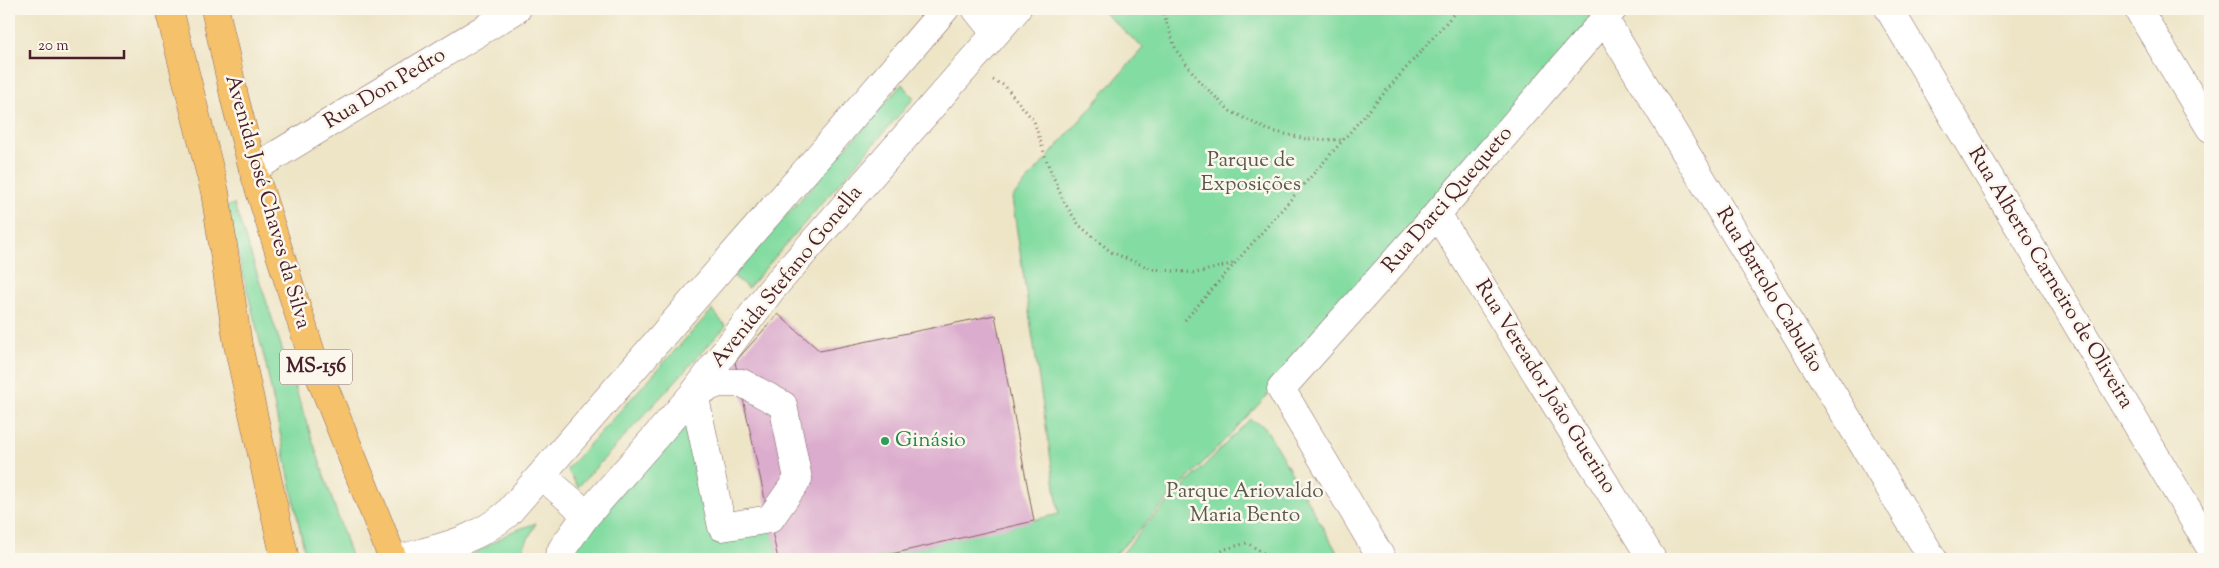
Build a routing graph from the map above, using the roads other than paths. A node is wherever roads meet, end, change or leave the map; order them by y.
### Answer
1 (169, 9) edge
2 (215, 9) edge
3 (517, 9) edge
4 (945, 9) edge
5 (976, 9) edge
6 (1017, 9) edge
7 (1889, 9) edge
8 (2138, 9) edge
9 (1609, 15) edge
10 (995, 32) junction
11 (2210, 128) edge
12 (253, 169) junction
13 (1437, 214) junction
14 (694, 393) junction
15 (541, 475) junction
16 (585, 517) junction
17 (2210, 547) edge
18 (560, 554) edge
19 (285, 559) edge
20 (393, 559) edge
21 (399, 559) edge
22 (1382, 559) edge
23 (1652, 559) edge
24 (1933, 559) edge

1 - 19 main road
2 - 12 main road, Avenida José Chaves da Silva / MS-156
3 - 12 street, Rua Don Pedro
4 - 15 street
5 - 10 street
6 - 10 street, Avenida Stefano Gonella
7 - 17 street, Rua Alberto Carneiro de Oliveira
8 - 11 street
9 - 13 street, Rua Darci Quequeto
9 - 24 street, Rua Bartolo Cabulão
10 - 14 street, Avenida Stefano Gonella
12 - 20 main road, Avenida José Chaves da Silva / MS-156
13 - 22 street, Rua Darci Quequeto
13 - 23 street, Rua Vereador João Guerino
14 - 14 street
14 - 16 street, Avenida Stefano Gonella
15 - 16 street
15 - 21 street
16 - 18 street, Avenida Stefano Gonella

